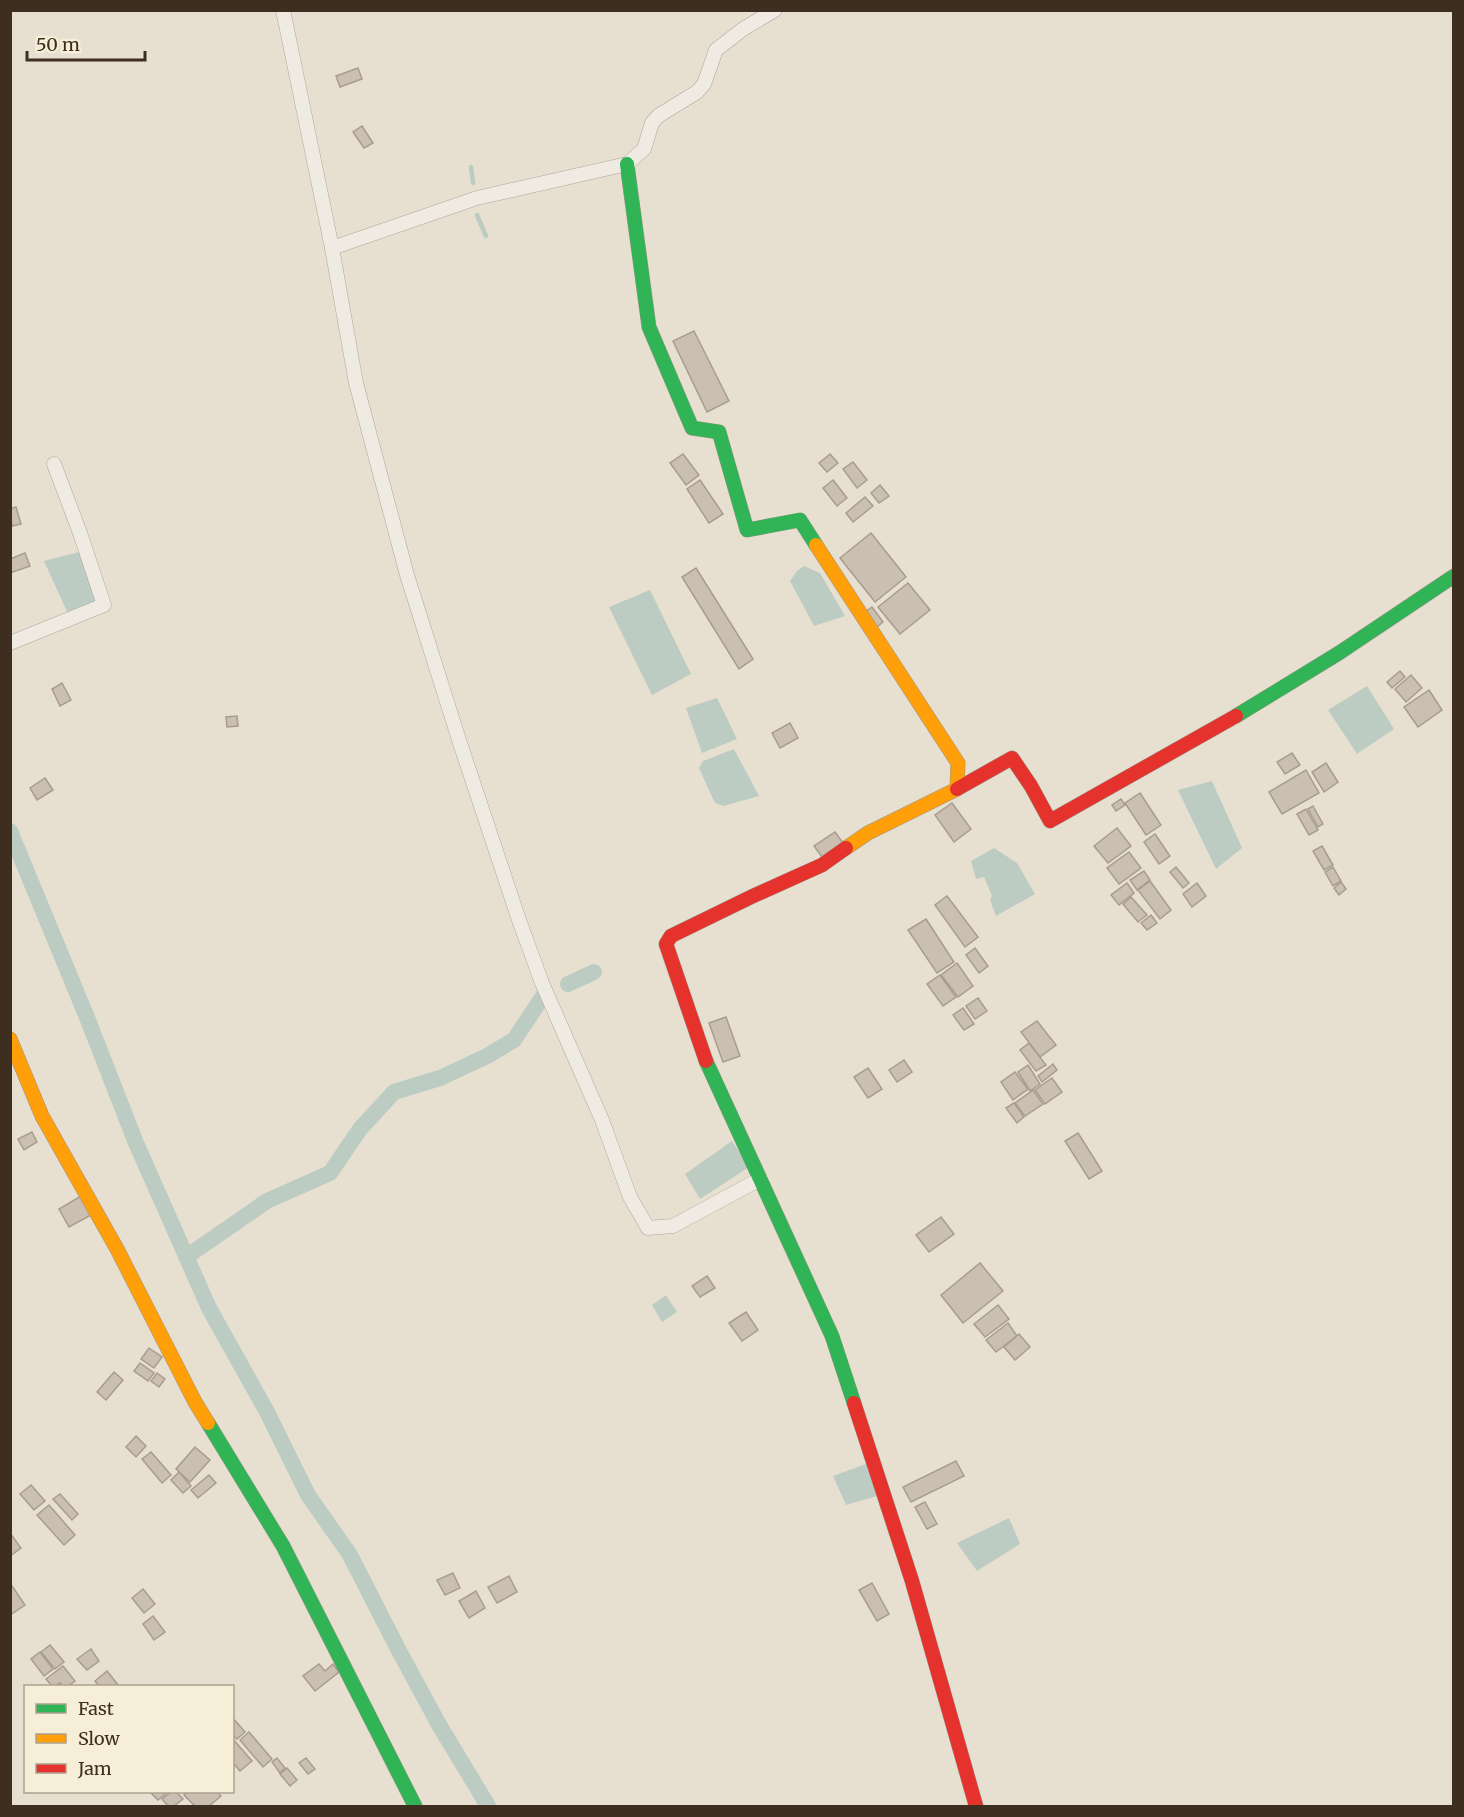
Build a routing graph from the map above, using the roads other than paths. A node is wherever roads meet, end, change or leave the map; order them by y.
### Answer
1 (283, 10) edge
2 (775, 10) edge
3 (627, 164) junction
4 (332, 248) junction
5 (54, 465) dead end
6 (1454, 576) edge
7 (10, 643) edge
8 (957, 789) junction
9 (10, 1039) edge
10 (760, 1179) junction
11 (415, 1806) edge
12 (976, 1806) edge

1 - 4 street
2 - 3 street
3 - 4 street
3 - 8 street
4 - 10 street
5 - 7 street
6 - 8 street
8 - 10 street
9 - 11 street
10 - 12 street

